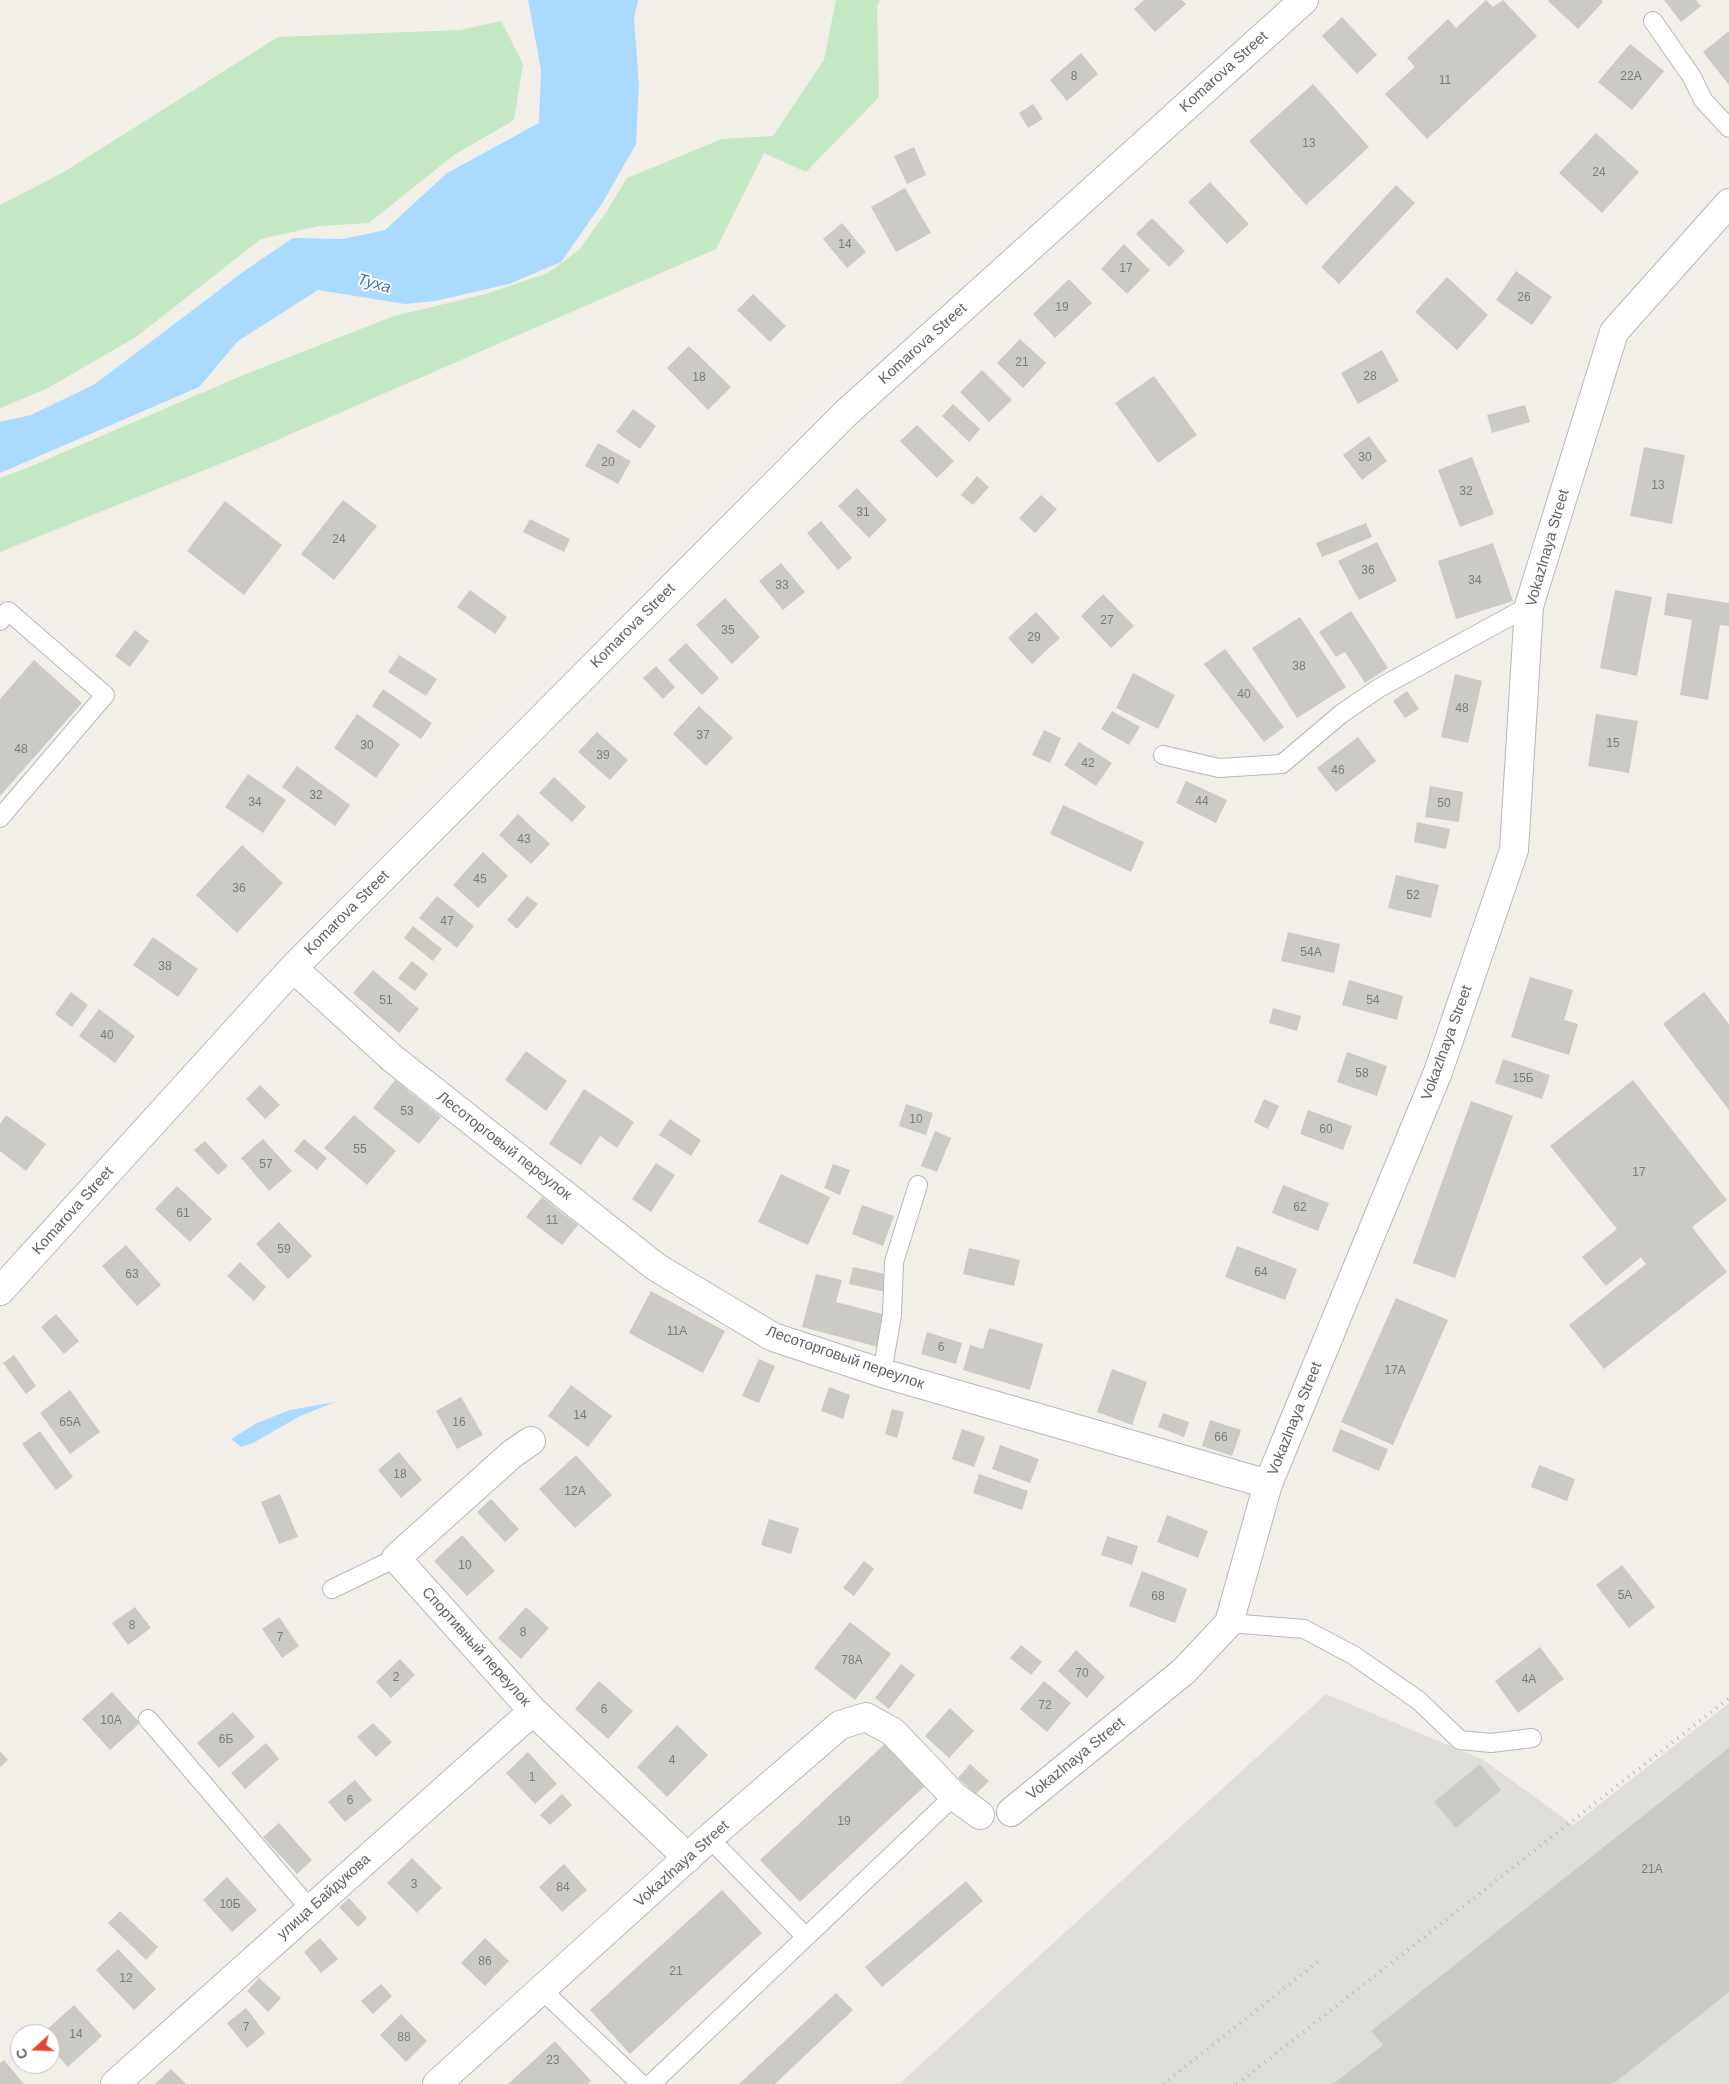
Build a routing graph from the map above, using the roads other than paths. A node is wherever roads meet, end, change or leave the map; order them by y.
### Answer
1 (1304, 0) edge
2 (1652, 21) dead end
3 (1729, 128) edge
4 (1729, 203) edge
5 (1529, 606) junction
6 (0, 621) edge
7 (1163, 755) dead end
8 (0, 818) edge
9 (293, 968) junction
10 (918, 1185) dead end
11 (0, 1291) edge
12 (882, 1373) junction
13 (531, 1441) dead end
14 (1268, 1484) junction
15 (396, 1558) junction
16 (332, 1589) dead end
17 (1230, 1623) junction
18 (533, 1711) junction
19 (148, 1719) dead end
20 (1532, 1738) dead end
21 (954, 1796) junction
22 (1011, 1812) dead end
23 (980, 1815) dead end
24 (709, 1838) junction
25 (688, 1858) junction
26 (310, 1909) junction
27 (806, 1936) junction
28 (543, 1991) junction
29 (115, 2084) edge
30 (437, 2084) edge
31 (641, 2084) edge
32 (651, 2084) edge

1 - 9 street, Komarova Street
2 - 3 lane
4 - 5 street, Vokazlnaya Street
5 - 7 lane
5 - 14 street, Vokazlnaya Street
6 - 8 lane
9 - 11 street, Komarova Street
9 - 12 street, Лесоторговый переулок
10 - 12 lane
12 - 14 street, Лесоторговый переулок
13 - 15 street
14 - 17 street, Vokazlnaya Street
15 - 16 lane
15 - 18 street, Спортивный переулок
17 - 20 lane
17 - 22 street, Vokazlnaya Street
18 - 25 street, Спортивный переулок
18 - 26 street, улица Байдукова
19 - 26 lane
21 - 23 street, Vokazlnaya Street
21 - 24 street, Vokazlnaya Street
21 - 27 lane
24 - 25 street, Vokazlnaya Street
24 - 27 lane
25 - 28 street, Vokazlnaya Street
26 - 29 street, улица Байдукова
27 - 32 lane
28 - 30 street, Vokazlnaya Street
28 - 31 lane

